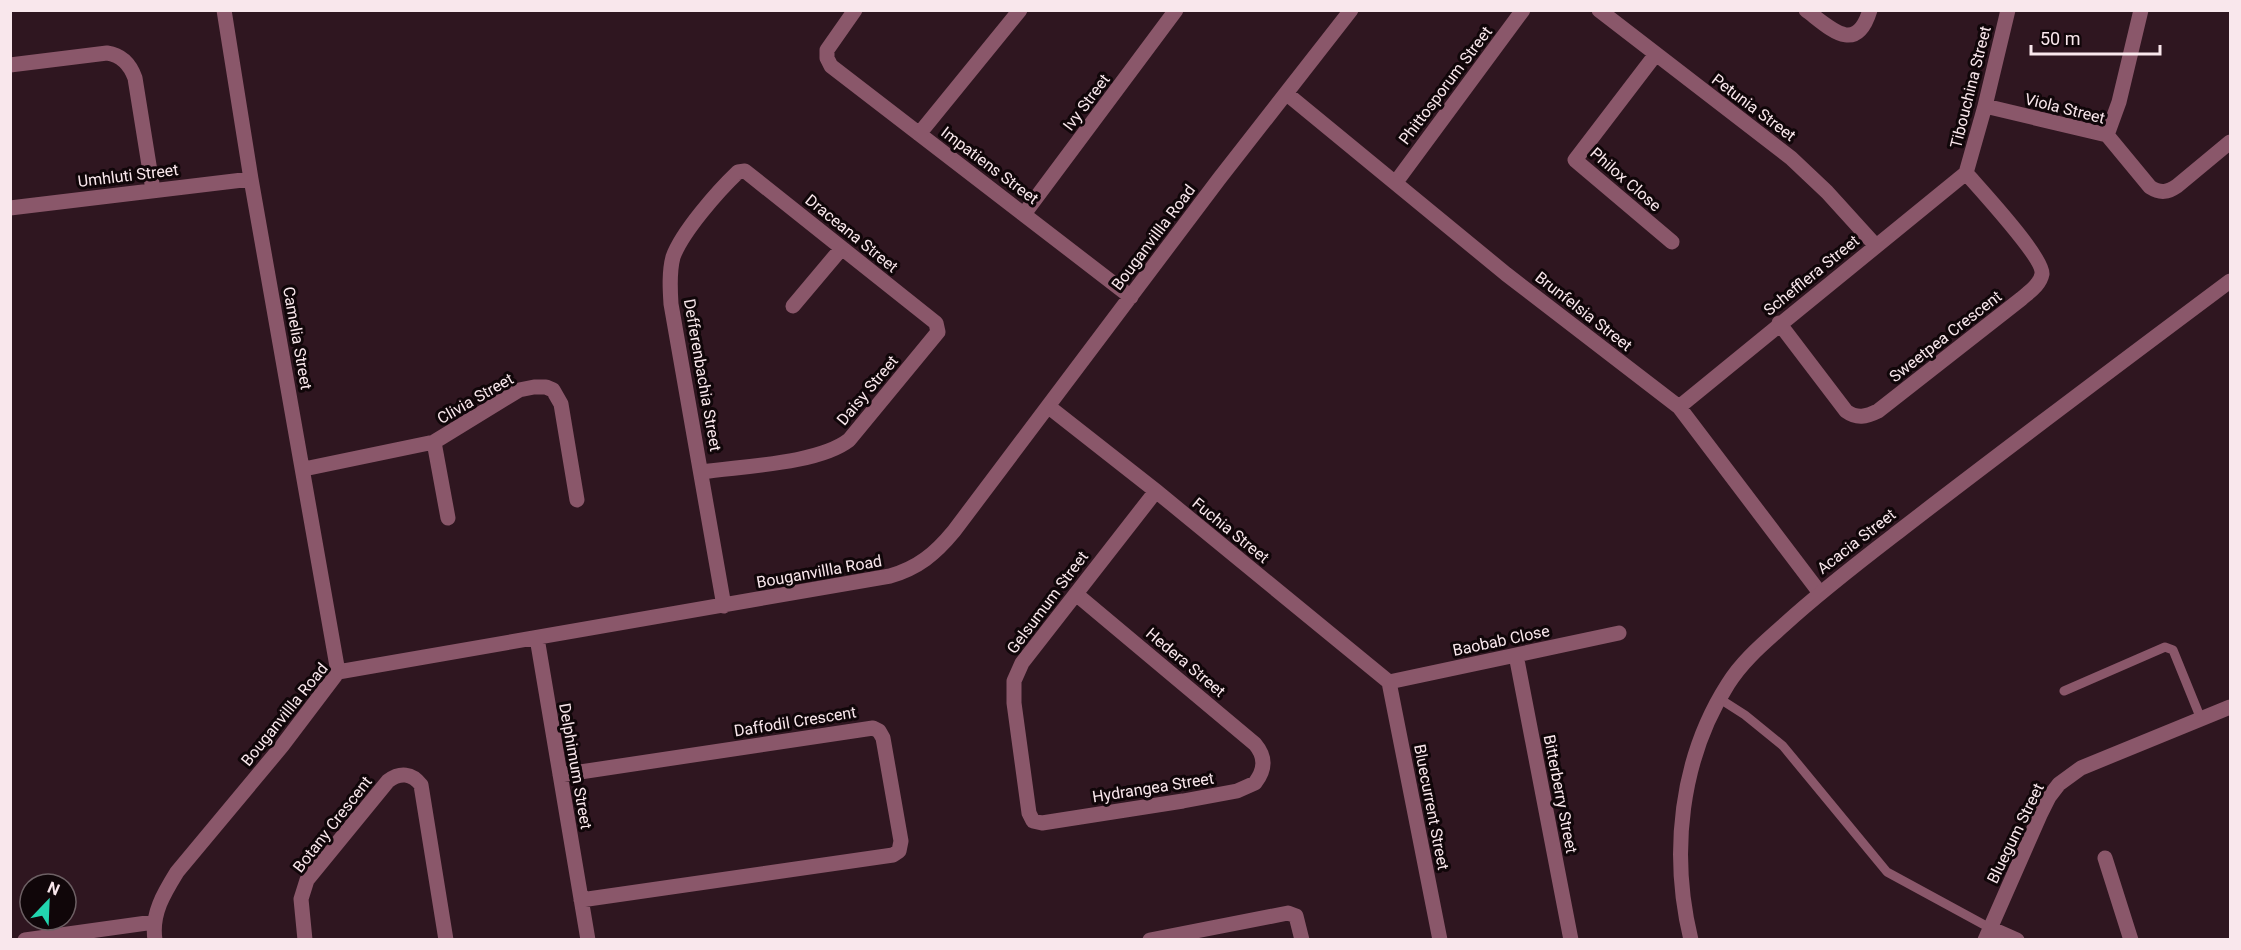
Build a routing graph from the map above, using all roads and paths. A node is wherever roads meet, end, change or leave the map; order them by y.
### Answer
1 (224, 10) edge
2 (855, 10) edge
3 (1020, 10) edge
4 (1176, 10) edge
5 (1352, 10) edge
6 (1523, 10) edge
7 (1599, 10) edge
8 (1806, 10) edge
9 (1870, 10) edge
10 (2008, 10) edge
11 (2141, 10) edge
12 (1656, 54) junction
13 (10, 65) edge
14 (1287, 94) junction
15 (1985, 106) junction
16 (919, 134) junction
17 (2107, 135) junction
18 (2230, 142) edge
19 (740, 171) joint
20 (1966, 172) junction
21 (251, 179) junction
22 (1396, 182) junction
23 (153, 190) junction
24 (10, 208) edge
25 (1024, 214) junction
26 (1672, 242) dead end
27 (1876, 246) junction
28 (841, 249) junction
29 (2230, 281) edge
30 (1131, 297) junction
31 (793, 306) dead end
32 (1779, 323) junction
33 (938, 329) joint
34 (1049, 407) junction
35 (1679, 407) junction
36 (434, 442) junction
37 (304, 469) junction
38 (702, 472) junction
39 (1156, 491) junction
40 (577, 500) dead end
41 (448, 518) dead end
42 (1820, 592) junction
43 (1076, 594) junction
44 (724, 606) junction
45 (1619, 633) dead end
46 (537, 638) junction
47 (1516, 655) junction
48 (338, 672) junction
49 (1389, 682) junction
50 (2064, 691) dead end
51 (1720, 699) junction
52 (2230, 707) edge
53 (2201, 719) junction
54 (1264, 764) joint
55 (560, 775) junction
56 (1034, 821) joint
57 (2105, 858) dead end
58 (581, 900) junction
59 (154, 922) junction
60 (1988, 934) edge
61 (25, 939) edge
62 (154, 939) edge
63 (305, 939) edge
64 (447, 939) edge
65 (588, 939) edge
66 (1150, 939) edge
67 (1302, 939) edge
68 (1440, 939) edge
69 (1571, 939) edge
70 (1691, 939) edge
71 (2017, 939) edge
72 (2131, 939) edge

1 - 21 street, Camelia Street
2 - 16 street, Impatiens Street
3 - 16 street
4 - 25 street, Ivy Street
5 - 14 street, Bouganvillla Road
6 - 22 street, Phittosporum Street
7 - 12 street, Petunia Street
8 - 9 street
10 - 15 street, Tibouchina Street
11 - 17 street
12 - 26 street, Philox Close
12 - 27 street, Petunia Street
13 - 23 street
14 - 22 street, Brunfelsia Street
14 - 30 street, Bouganvillla Road
15 - 17 street, Viola Street
15 - 20 street, Tibouchina Street
16 - 25 street, Impatiens Street
17 - 18 street, Viola Street
19 - 28 street, Draceana Street
19 - 38 street, Defferenbachia Street
20 - 27 street, Schefflera Street
20 - 32 street, Sweetpea Crescent
21 - 23 street, Umhluti Street
21 - 37 street, Camelia Street
22 - 35 street, Brunfelsia Street
23 - 24 street, Umhluti Street
25 - 30 street, Impatiens Street
27 - 32 street, Schefflera Street
28 - 31 street
28 - 33 street, Draceana Street
29 - 42 street, Acacia Street
30 - 34 street, Bouganvillla Road
32 - 35 street, Schefflera Street
33 - 38 street, Daisy Street
34 - 39 street, Fuchia Street
34 - 44 street, Bouganvillla Road
35 - 42 street, Brunfelsia Street
36 - 37 street, Clivia Street
36 - 40 street, Clivia Street
36 - 41 street
37 - 48 street, Camelia Street
38 - 44 street, Defferenbachia Street
39 - 43 street, Gelsumum Street
39 - 49 street, Fuchia Street
42 - 51 street, Acacia Street
43 - 54 street, Hedera Street
43 - 56 street, Gelsumum Street
44 - 46 street, Bouganvillla Road
45 - 47 street, Baobab Close
46 - 48 street, Bouganvillla Road
46 - 55 street, Delphimum Street
47 - 49 street, Baobab Close
47 - 69 street, Bitterberry Street
48 - 59 street, Bouganvillla Road
49 - 68 street, Bluecurrent Street
50 - 53 lane
51 - 60 lane
51 - 70 street, Acacia Street
52 - 53 street, Bluegum Street
53 - 60 street, Bluegum Street
54 - 56 street, Hydrangea Street
55 - 58 street, Delphimum Street
55 - 58 street, Daffodil Crescent
57 - 72 street
58 - 65 street, Delphimum Street
59 - 61 street
59 - 62 street
60 - 71 street
63 - 64 street, Botany Crescent
66 - 67 street

